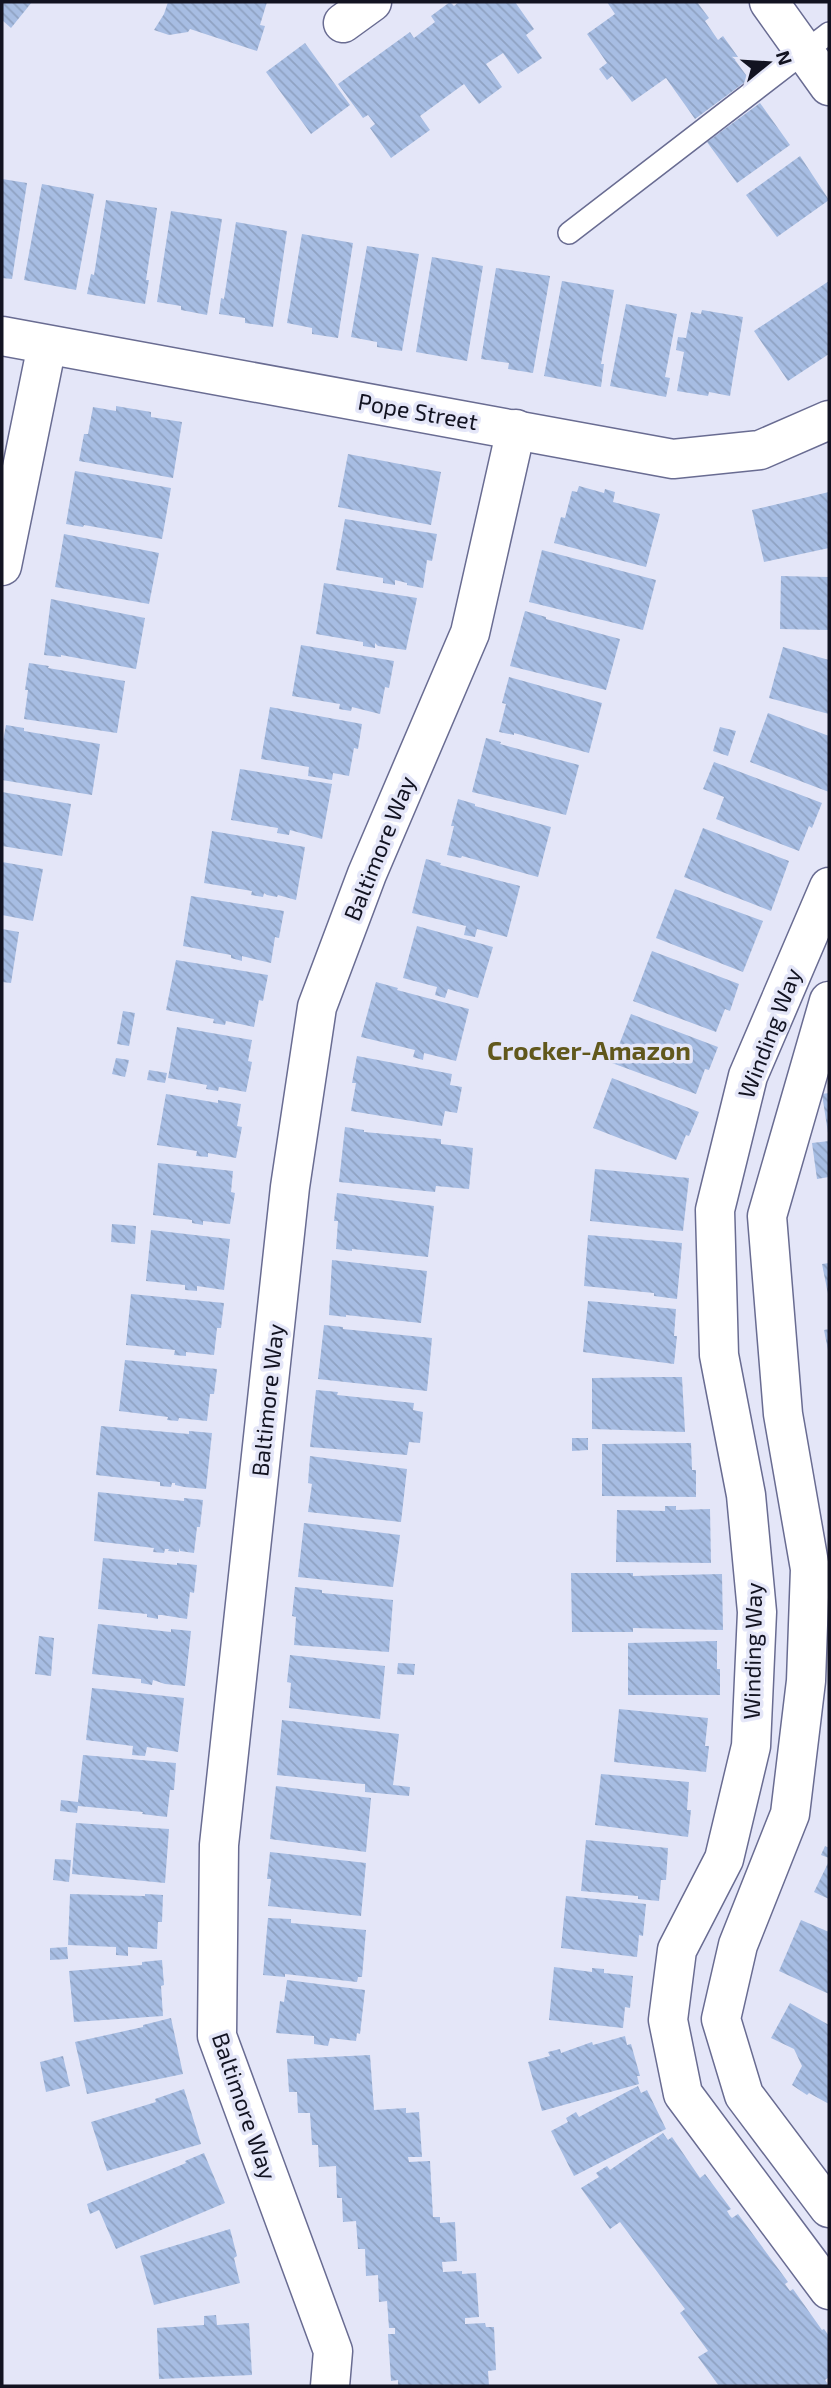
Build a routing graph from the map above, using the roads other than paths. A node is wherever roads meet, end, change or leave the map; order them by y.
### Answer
1 (769, 2) edge
2 (816, 42) edge
3 (829, 86) edge
4 (569, 233) dead end
5 (2, 336) edge
6 (47, 345) junction
7 (829, 420) edge
8 (516, 429) junction
9 (2, 566) edge
10 (829, 887) edge
11 (829, 1001) edge
12 (829, 2208) edge
13 (829, 2290) edge
14 (330, 2386) edge

1 - 2 street
2 - 3 street
2 - 4 lane
5 - 6 street, Pope Street
6 - 8 street, Pope Street
6 - 9 street
7 - 8 street, Pope Street
8 - 14 street, Baltimore Way
10 - 13 street, Winding Way
11 - 12 street, Winding Way

